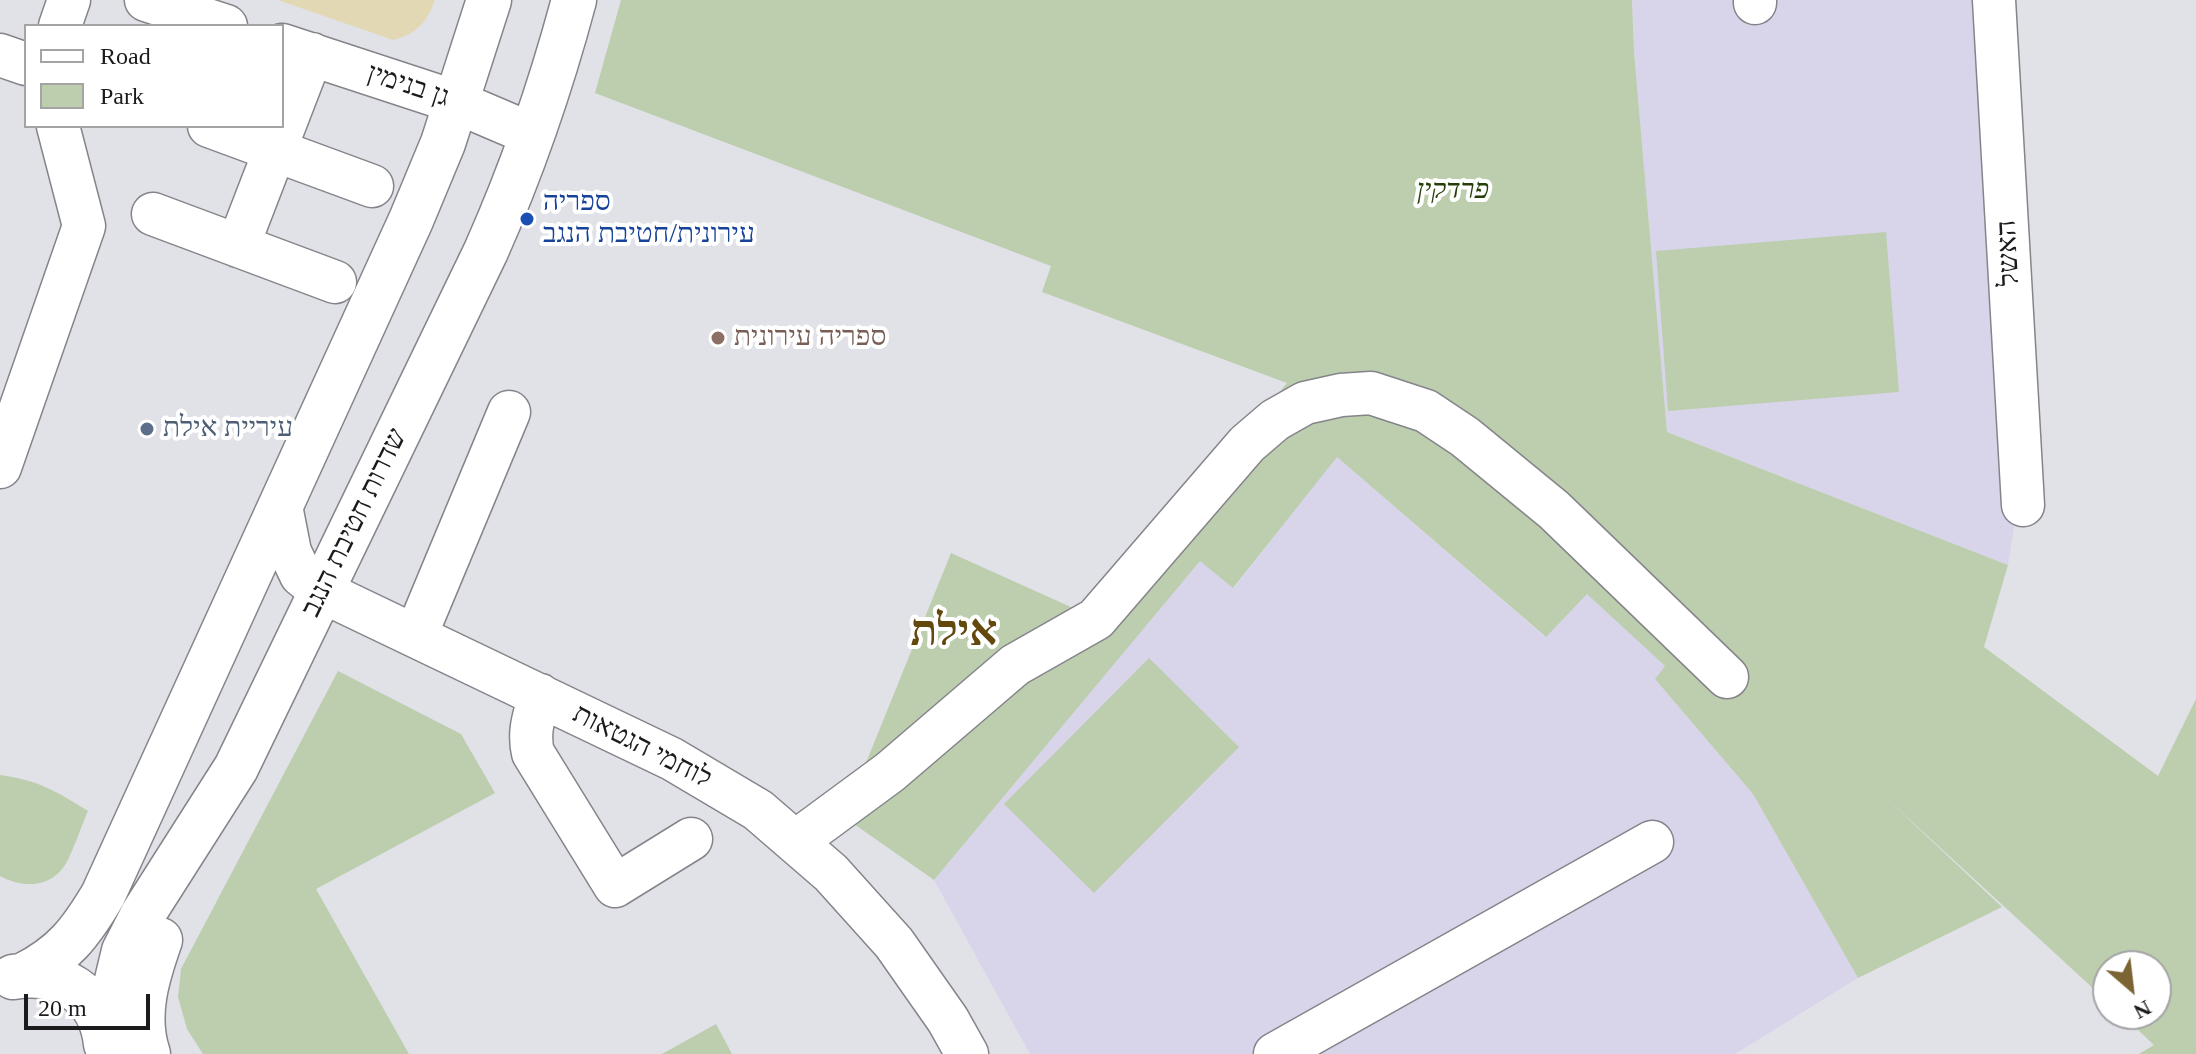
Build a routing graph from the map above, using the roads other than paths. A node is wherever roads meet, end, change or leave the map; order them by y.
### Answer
1 (69, 0) edge
2 (146, 0) edge
3 (489, 0) edge
4 (574, 0) edge
5 (1994, 0) edge
6 (61, 24) edge
7 (220, 24) edge
8 (297, 50) edge
9 (0, 55) edge
10 (24, 63) edge
11 (456, 102) junction
12 (284, 109) edge
13 (59, 128) edge
14 (214, 128) edge
15 (280, 128) edge
16 (531, 134) junction
17 (275, 150) junction
18 (372, 186) dead end
19 (153, 214) dead end
20 (238, 246) junction
21 (335, 282) dead end
22 (509, 412) dead end
23 (0, 467) edge
24 (2023, 505) dead end
25 (281, 506) junction
26 (321, 591) junction
27 (416, 635) junction
28 (1727, 677) dead end
29 (540, 695) junction
30 (203, 819) junction
31 (691, 839) dead end
32 (795, 842) junction
33 (1652, 842) dead end
34 (7, 979) edge
35 (106, 1042) edge
36 (148, 1054) edge
37 (967, 1054) edge
38 (1275, 1054) edge

1 - 6 street
2 - 7 street
3 - 11 main road
4 - 16 main road, שדרות חטיבת הנגב
5 - 24 street, האשל
8 - 11 street, גן בנימין
8 - 12 street
9 - 10 street
11 - 16 street, גן בנימין
11 - 25 main road
13 - 23 street
14 - 17 street
15 - 17 street
16 - 26 main road, שדרות חטיבת הנגב
17 - 18 street
17 - 20 street
19 - 20 street
20 - 21 street
22 - 27 street
25 - 26 street, לוחמי הגטאות
25 - 34 main road
26 - 27 street, לוחמי הגטאות
26 - 30 main road, שדרות חטיבת הנגב
27 - 29 street, לוחמי הגטאות
28 - 32 street
29 - 31 street
29 - 32 street, לוחמי הגטאות
30 - 35 main road, שדרות חטיבת הנגב
30 - 36 main road
32 - 37 street, לוחמי הגטאות
33 - 38 street
34 - 35 main road

